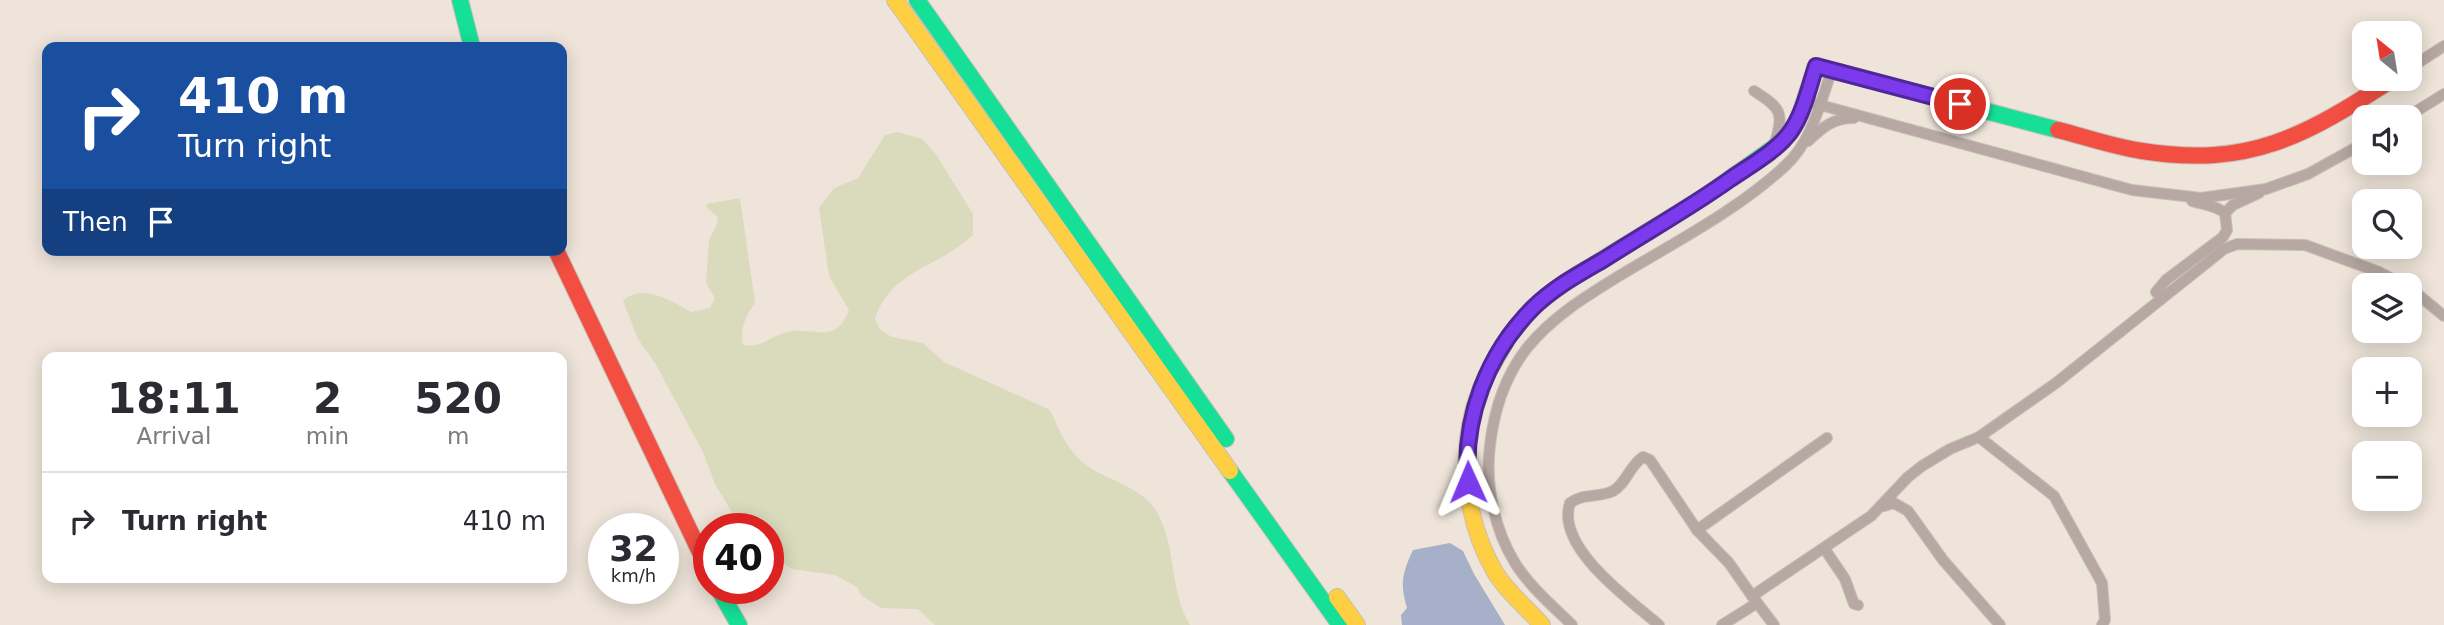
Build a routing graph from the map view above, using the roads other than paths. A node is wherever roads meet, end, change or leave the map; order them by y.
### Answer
1 (460, 0) edge
2 (895, 0) edge
3 (917, 0) edge
4 (471, 42) edge
5 (2444, 46) edge
6 (2422, 60) edge
7 (1754, 90) dead end
8 (2372, 91) edge
9 (2444, 94) edge
10 (1812, 103) junction
11 (2422, 108) edge
12 (1867, 117) junction
13 (1805, 143) junction
14 (1773, 148) junction
15 (2352, 150) edge
16 (2266, 188) junction
17 (2176, 195) junction
18 (2225, 213) junction
19 (559, 256) edge
20 (2379, 273) edge
21 (2162, 298) junction
22 (2422, 298) edge
23 (2444, 316) edge
24 (1979, 437) junction
25 (1827, 438) dead end
26 (1881, 507) junction
27 (1698, 530) junction
28 (693, 537) edge
29 (1824, 548) junction
30 (1755, 600) junction
31 (727, 604) edge
32 (1551, 604) junction
33 (1858, 605) dead end
34 (1538, 621) edge
35 (739, 625) edge
36 (1340, 625) edge
37 (1357, 625) edge
38 (1572, 625) edge
39 (1659, 625) edge
40 (1722, 625) edge
41 (1774, 625) edge
42 (2000, 625) edge
43 (2102, 625) edge

1 - 4 main road
2 - 36 main road
3 - 37 main road
5 - 6 street
7 - 14 street
8 - 10 main road
9 - 11 street
10 - 12 street
10 - 13 street
10 - 14 main road
12 - 13 street
12 - 17 street
13 - 32 street
14 - 34 main road
15 - 16 street
16 - 17 street
16 - 18 street
17 - 18 street
18 - 21 street
19 - 28 main road
20 - 21 street
21 - 24 street
22 - 23 street
24 - 26 street
24 - 43 street
25 - 27 street
26 - 29 street
26 - 42 street
27 - 30 street
27 - 39 street
29 - 30 street
29 - 33 street
30 - 40 street
30 - 41 street
31 - 35 main road
32 - 34 street
32 - 38 street

